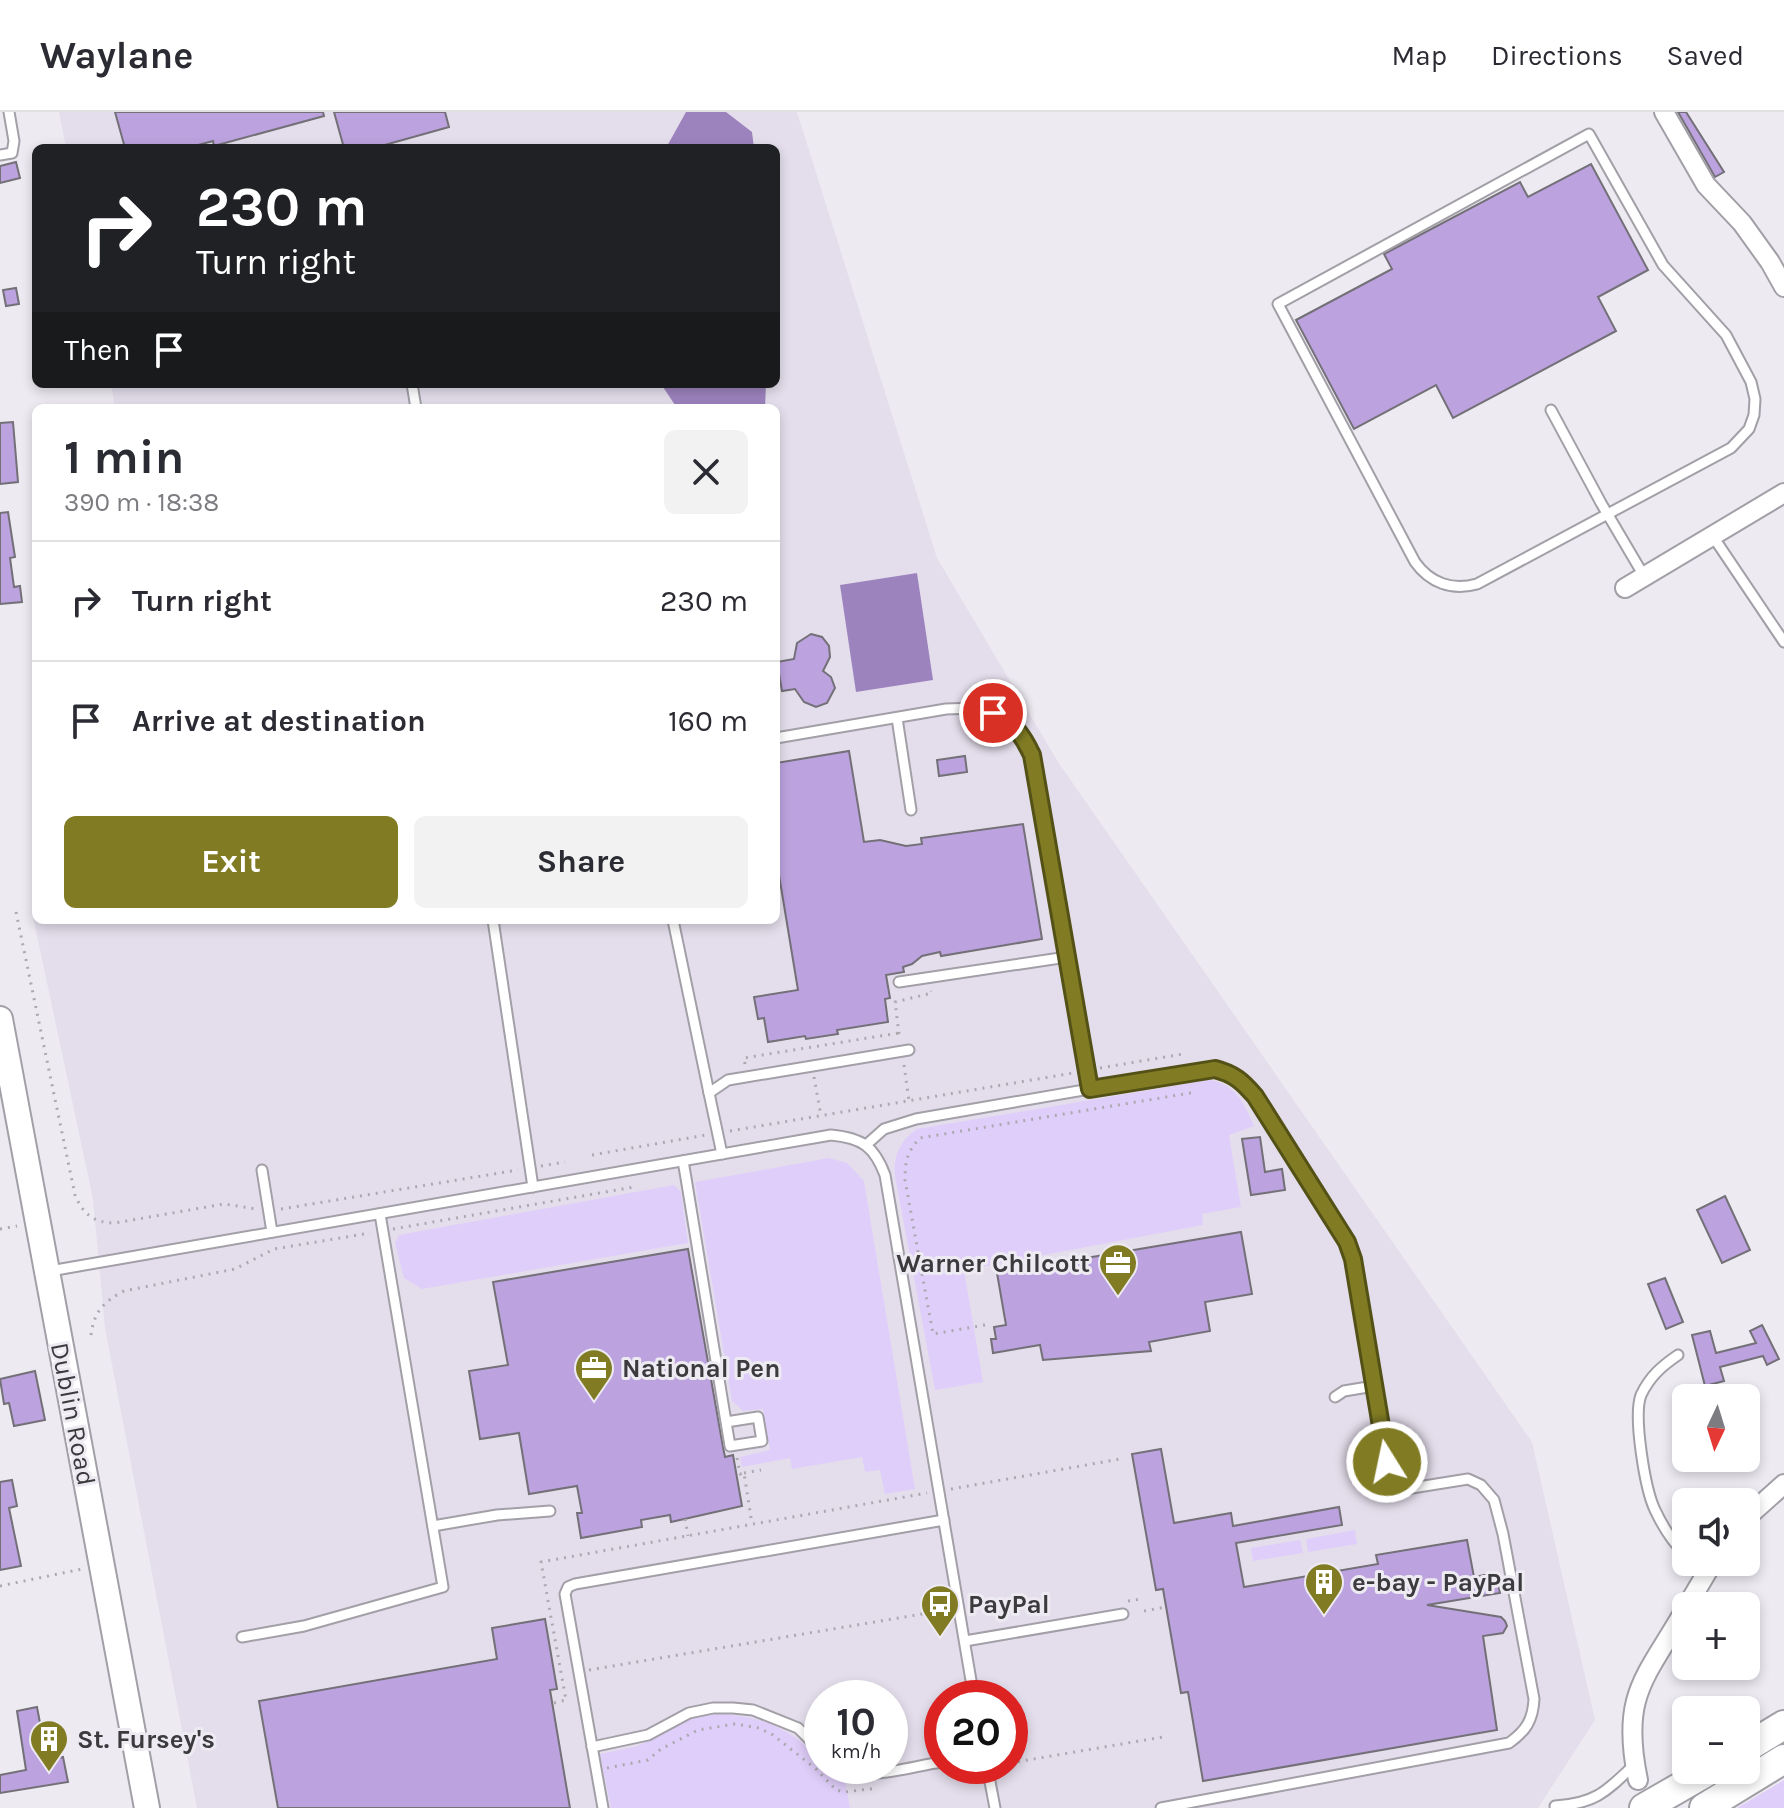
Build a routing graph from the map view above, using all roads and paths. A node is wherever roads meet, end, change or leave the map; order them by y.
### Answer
1 (9, 112) edge
2 (1664, 112) edge
3 (0, 155) edge
4 (1784, 287) edge
5 (1551, 410) dead end
6 (1784, 493) edge
7 (1608, 515) junction
8 (1712, 535) junction
9 (1644, 576) junction
10 (1625, 588) dead end
11 (1782, 635) edge
12 (897, 718) junction
13 (780, 737) edge
14 (911, 810) dead end
15 (16, 912) dead end
16 (494, 924) edge
17 (674, 924) edge
18 (1067, 957) junction
19 (929, 978) junction
20 (899, 982) dead end
21 (0, 1019) edge
22 (899, 1033) junction
23 (809, 1047) junction
24 (905, 1050) junction
25 (1183, 1054) dead end
26 (812, 1067) junction
27 (1087, 1070) junction
28 (747, 1077) junction
29 (6, 1086) edge
30 (1090, 1089) junction
31 (1196, 1092) dead end
32 (709, 1093) junction
33 (909, 1101) junction
34 (821, 1116) junction
35 (716, 1133) junction
36 (866, 1145) junction
37 (722, 1154) junction
38 (592, 1155) dead end
39 (683, 1161) junction
40 (565, 1162) dead end
41 (530, 1168) junction
42 (262, 1170) dead end
43 (533, 1187) junction
44 (634, 1187) dead end
45 (268, 1211) junction
46 (380, 1214) junction
47 (384, 1230) junction
48 (272, 1232) junction
49 (46, 1271) junction
50 (985, 1325) dead end
51 (91, 1335) dead end
52 (1678, 1355) dead end
53 (1374, 1386) junction
54 (1335, 1397) dead end
55 (726, 1422) junction
56 (735, 1445) junction
57 (761, 1470) dead end
58 (744, 1473) junction
59 (1784, 1484) edge
60 (1760, 1505) edge
61 (550, 1511) dead end
62 (685, 1519) dead end
63 (944, 1520) junction
64 (752, 1524) dead end
65 (433, 1526) junction
66 (688, 1536) dead end
67 (1672, 1541) edge
68 (101, 1564) junction
69 (0, 1586) edge
70 (1166, 1607) dead end
71 (940, 1611) dead end
72 (1144, 1611) dead end
73 (1123, 1614) dead end
74 (1672, 1630) edge
75 (242, 1637) dead end
76 (965, 1641) junction
77 (579, 1672) junction
78 (562, 1675) dead end
79 (971, 1680) edge
80 (1784, 1725) edge
81 (804, 1734) edge
82 (1163, 1737) dead end
83 (1760, 1740) edge
84 (592, 1747) junction
85 (1784, 1759) edge
86 (1028, 1760) edge
87 (596, 1770) junction
88 (1637, 1772) joint
89 (990, 1784) edge
90 (1686, 1784) edge
91 (881, 1787) dead end
92 (1555, 1806) edge
93 (147, 1808) edge
94 (603, 1808) edge
95 (995, 1808) edge
96 (1161, 1808) edge
97 (1644, 1808) edge
98 (1704, 1808) edge

1 - 3 lane
2 - 4 street
5 - 7 lane
6 - 8 street
7 - 7 lane
7 - 9 lane
8 - 9 street
8 - 11 lane
9 - 10 street
12 - 13 lane
12 - 14 lane
12 - 18 lane
15 - 45 path
16 - 41 lane
17 - 32 lane
18 - 19 lane
18 - 27 lane
19 - 20 lane
19 - 22 path
21 - 29 main road, Dublin Road
22 - 23 path
22 - 24 path
23 - 26 path
23 - 28 path
24 - 26 lane
24 - 33 path
25 - 27 path
26 - 28 lane
26 - 34 path
27 - 30 lane
27 - 33 path
28 - 32 lane
29 - 49 main road, Dublin Road
30 - 36 lane
30 - 53 lane
31 - 50 path
32 - 35 lane
33 - 34 path
34 - 35 path
35 - 37 lane
35 - 38 path
36 - 37 lane
36 - 63 lane
37 - 39 lane
39 - 43 lane
39 - 55 lane
40 - 41 path
41 - 43 lane
41 - 45 path
42 - 45 lane
43 - 46 lane
44 - 47 path
45 - 48 lane
46 - 47 lane
46 - 48 lane
47 - 51 path
47 - 65 lane
48 - 49 lane
49 - 68 main road, Dublin Road
52 - 67 lane
53 - 54 lane
53 - 96 lane
55 - 56 lane
55 - 56 lane
56 - 58 path
57 - 58 path
58 - 64 path
59 - 60 street
61 - 65 lane
62 - 66 path
63 - 76 lane
63 - 77 lane
65 - 75 lane
68 - 69 path
68 - 93 main road, Dublin Road
70 - 72 path
71 - 77 path
73 - 76 lane
74 - 88 street
76 - 79 lane
77 - 78 path
77 - 84 lane
80 - 83 main road
81 - 84 lane
82 - 86 path
84 - 87 lane
85 - 98 main road
87 - 91 path
87 - 94 lane
88 - 92 lane
89 - 95 lane
90 - 97 main road

